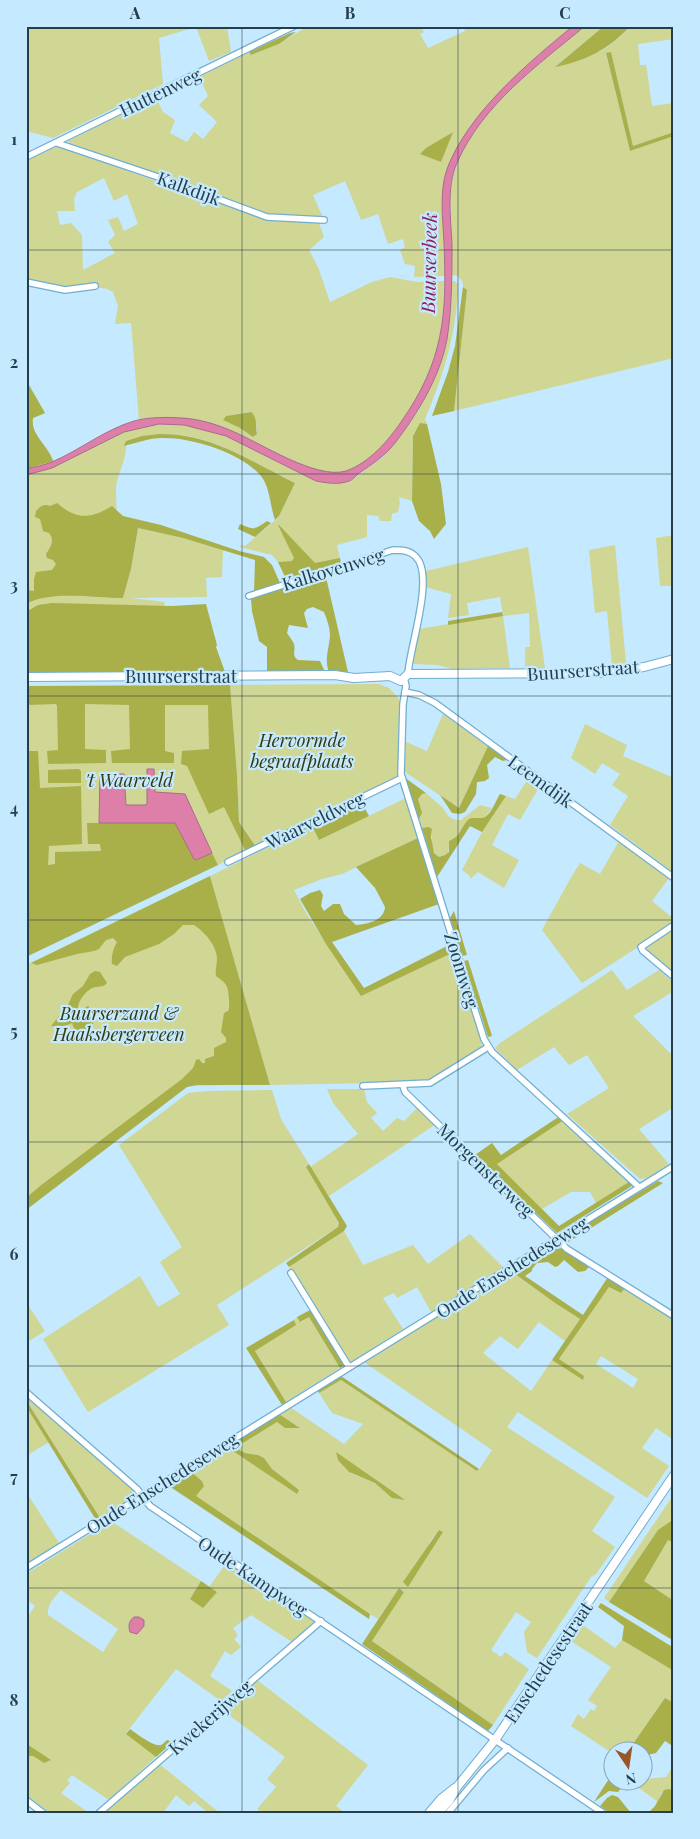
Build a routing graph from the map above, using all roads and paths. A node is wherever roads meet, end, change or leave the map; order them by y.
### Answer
1 (294, 26) edge
2 (57, 143) junction
3 (26, 157) edge
4 (324, 220) dead end
5 (26, 282) edge
6 (95, 286) dead end
7 (249, 596) dead end
8 (674, 659) edge
9 (26, 677) edge
10 (404, 678) junction
11 (405, 692) junction
12 (402, 778) junction
13 (228, 862) dead end
14 (674, 878) edge
15 (674, 925) edge
16 (674, 977) edge
17 (488, 1047) junction
18 (363, 1086) dead end
19 (404, 1086) junction
20 (674, 1166) edge
21 (639, 1187) junction
22 (557, 1238) junction
23 (291, 1273) dead end
24 (674, 1316) edge
25 (349, 1367) junction
26 (26, 1392) edge
27 (674, 1475) edge
28 (142, 1496) junction
29 (26, 1568) edge
30 (321, 1621) junction
31 (495, 1740) junction
32 (508, 1748) junction
33 (457, 1787) junction
34 (26, 1800) edge
35 (43, 1813) edge
36 (99, 1813) edge
37 (429, 1813) edge
38 (438, 1813) edge
39 (448, 1813) edge
40 (604, 1813) edge

1 - 2 street, Huttenweg
2 - 3 street, Huttenweg
2 - 4 street, Kalkdijk
5 - 6 street
7 - 10 street, Kalkovenweg
8 - 10 main road, Buurserstraat
9 - 10 main road, Buurserstraat
10 - 11 street, Zoomweg
11 - 12 street, Zoomweg
11 - 14 street, Leemdijk
12 - 13 street, Waarveldweg
12 - 17 street, Zoomweg
15 - 16 street
17 - 19 street
17 - 21 street, Zoomweg
18 - 19 street
19 - 22 street, Morgensterweg
20 - 21 street, Oude Enschedeseweg
21 - 22 street, Oude Enschedeseweg
22 - 24 street, Morgensterweg
22 - 25 street, Oude Enschedeseweg
23 - 25 street
25 - 28 street, Oude Enschedeseweg
26 - 28 street, Oude Kampweg
27 - 31 main road, Enschedesestraat
28 - 29 street, Oude Enschedeseweg
28 - 30 street, Oude Kampweg
30 - 31 street, Oude Kampweg
30 - 36 street, Kwekerijweg
31 - 32 street, Oude Kampweg
31 - 33 main road, Enschedesestraat
32 - 39 street, Enschedesestraat
32 - 40 street, Oude Kampweg
33 - 37 main road, Enschedesestraat
33 - 38 main road, Enschedesestraat
34 - 35 street

